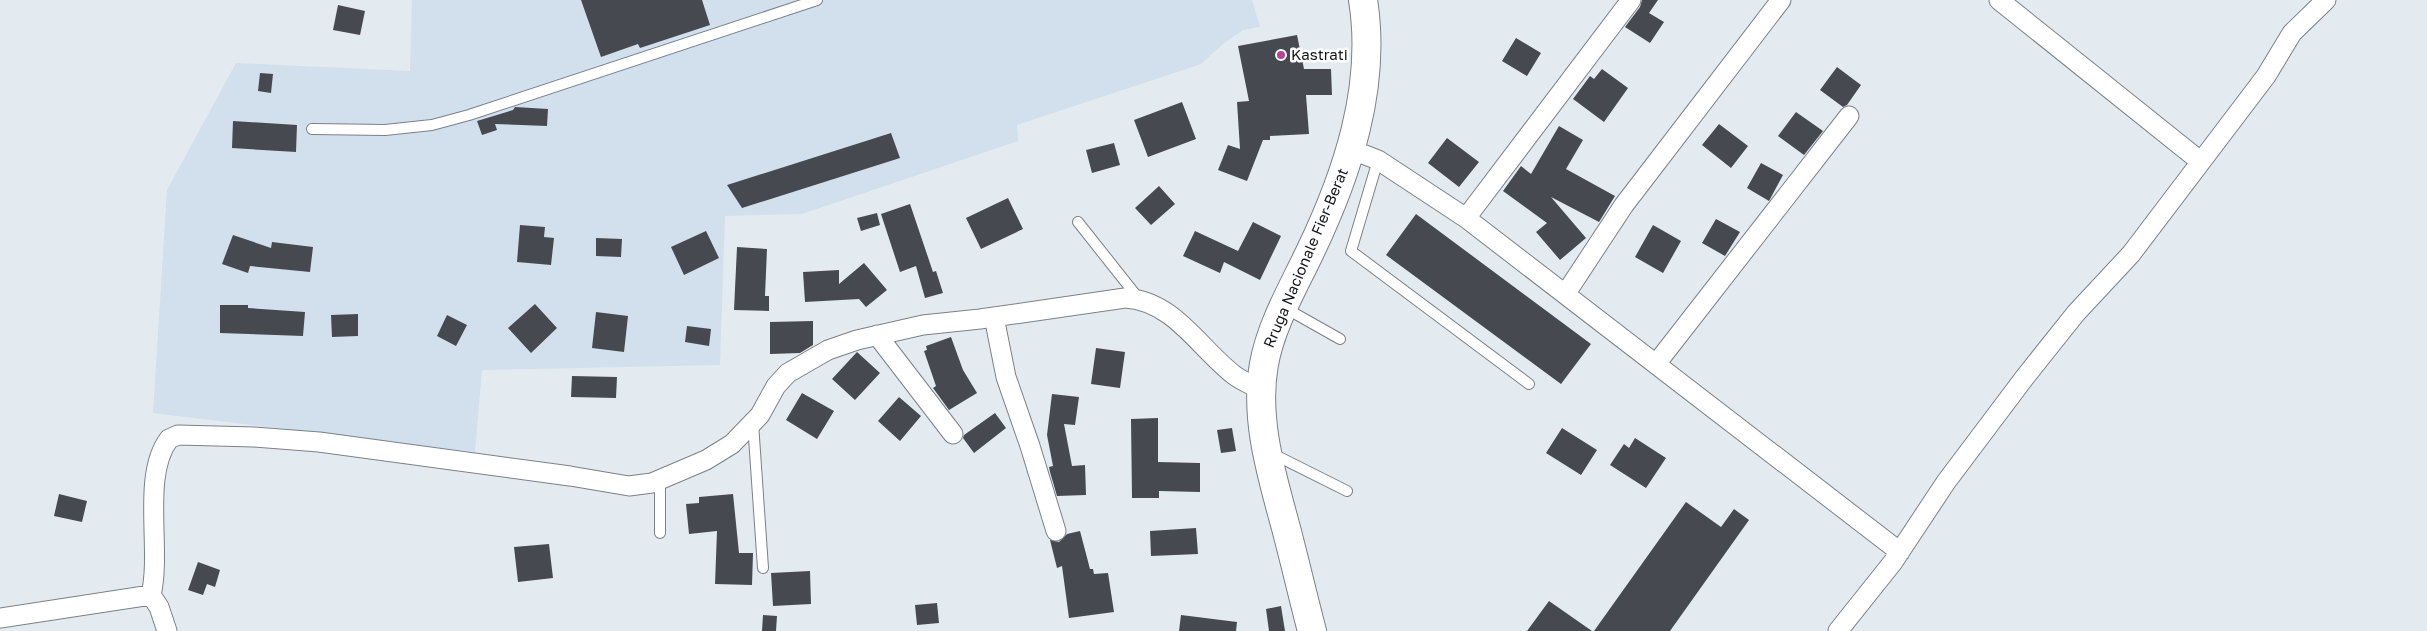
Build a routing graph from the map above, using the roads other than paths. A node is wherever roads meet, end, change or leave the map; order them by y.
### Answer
1 (817, 0) edge
2 (1363, 0) edge
3 (1631, 0) edge
4 (1781, 0) edge
5 (2326, 0) edge
6 (2002, 1) edge
7 (1849, 116) dead end
8 (312, 130) dead end
9 (1350, 149) junction
10 (1378, 160) junction
11 (2200, 161) junction
12 (1466, 218) junction
13 (1078, 222) dead end
14 (1566, 293) junction
15 (1139, 299) junction
16 (1284, 307) junction
17 (994, 317) junction
18 (877, 335) junction
19 (1340, 339) dead end
20 (1656, 364) junction
21 (1529, 384) dead end
22 (1261, 390) junction
23 (752, 424) junction
24 (953, 434) dead end
25 (1267, 452) junction
26 (660, 480) junction
27 (1347, 492) dead end
28 (1056, 531) dead end
29 (660, 533) dead end
30 (1900, 552) junction
31 (763, 568) dead end
32 (151, 595) junction
33 (0, 618) edge
34 (166, 631) edge
35 (1312, 631) edge
36 (1838, 631) edge

1 - 8 lane
2 - 9 main road, Rruga Nacionale Fier-Berat
3 - 12 street
4 - 14 street
5 - 11 street
6 - 11 street
7 - 20 street
9 - 10 street
9 - 16 main road, Rruga Nacionale Fier-Berat
10 - 12 street
10 - 21 lane
11 - 30 street
12 - 14 street
13 - 15 lane
14 - 20 street
15 - 17 street
15 - 22 street
16 - 19 lane
16 - 22 main road, Rruga Nacionale Fier-Berat
17 - 18 street
17 - 28 street
18 - 23 street
18 - 24 street
20 - 30 street
22 - 25 main road, Rruga Nacionale Fier-Berat
23 - 26 street
23 - 31 lane
25 - 27 lane
25 - 35 main road, Rruga Nacionale Fier-Berat
26 - 29 lane
26 - 32 street
30 - 36 street
32 - 33 street
32 - 34 street

